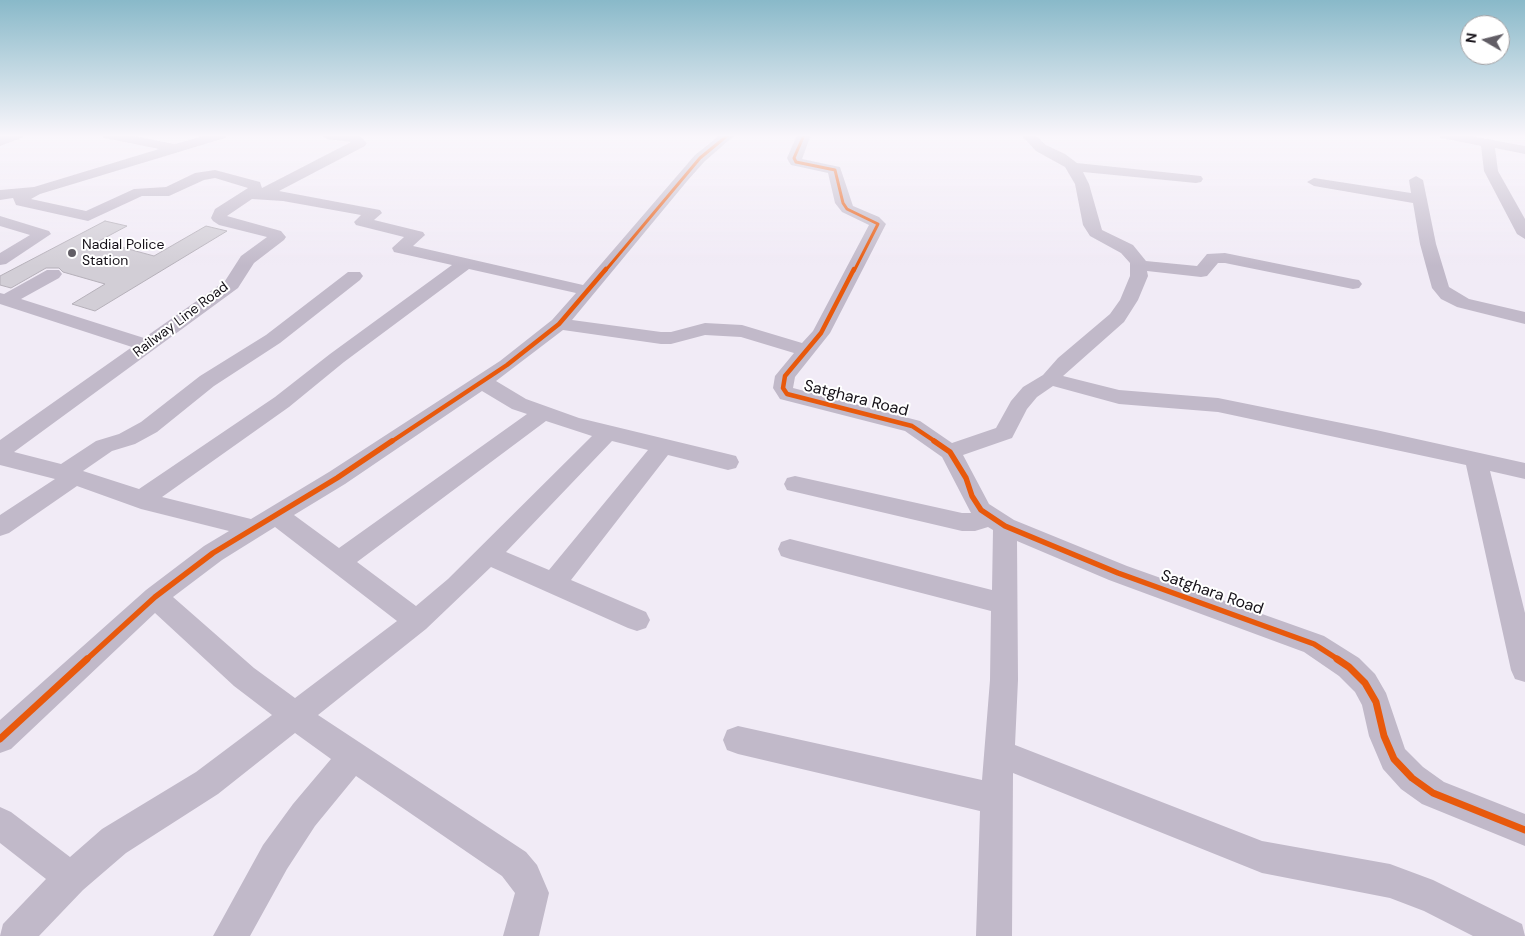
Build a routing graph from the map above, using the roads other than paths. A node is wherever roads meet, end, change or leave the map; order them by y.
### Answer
1 (76, 179) edge
2 (197, 179) edge
3 (236, 179) edge
4 (288, 179) edge
5 (681, 179) edge
6 (837, 179) edge
7 (1079, 179) edge
8 (1193, 179) edge
9 (1196, 179) dead end
10 (1495, 179) edge
11 (1416, 180) dead end
12 (1314, 182) dead end
13 (35, 191) junction
14 (0, 195) edge
15 (255, 195) junction
16 (1420, 199) junction
17 (0, 221) edge
18 (1525, 234) edge
19 (0, 260) edge
20 (466, 263) junction
21 (1138, 266) junction
22 (53, 274) dead end
23 (354, 276) dead end
24 (1353, 284) dead end
25 (588, 291) junction
26 (3, 299) edge
27 (1525, 318) edge
28 (559, 324) junction
29 (148, 346) junction
30 (805, 350) junction
31 (1050, 379) junction
32 (482, 382) junction
33 (543, 413) junction
34 (607, 433) junction
35 (663, 446) junction
36 (0, 451) edge
37 (950, 452) junction
38 (0, 457) edge
39 (1476, 459) junction
40 (728, 462) dead end
41 (1525, 471) edge
42 (69, 475) junction
43 (795, 484) dead end
44 (142, 500) junction
45 (275, 514) junction
46 (997, 521) junction
47 (0, 527) edge
48 (252, 528) junction
49 (790, 549) dead end
50 (488, 555) junction
51 (338, 562) junction
52 (553, 584) junction
53 (155, 597) junction
54 (1004, 604) junction
55 (637, 620) dead end
56 (417, 621) junction
57 (1525, 670) edge
58 (295, 713) junction
59 (6, 725) edge
60 (738, 740) dead end
61 (999, 753) junction
62 (352, 756) junction
63 (996, 799) junction
64 (0, 822) edge
65 (1525, 830) edge
66 (71, 878) junction
67 (15, 936) edge
68 (231, 936) edge
69 (521, 936) edge
70 (994, 936) edge
71 (1510, 936) edge

1 - 13 street
2 - 13 street
3 - 15 street
4 - 15 street
5 - 25 street
6 - 30 street, Satghara Road
7 - 21 street
8 - 9 street
10 - 18 street
11 - 16 street
12 - 16 street
13 - 14 street
15 - 20 street
15 - 29 street, Railway Line Road
16 - 27 street
17 - 19 street
20 - 25 street
20 - 44 street
21 - 24 street
21 - 31 street
22 - 26 street
23 - 42 street
25 - 28 street
26 - 29 street
28 - 30 street
28 - 32 street
29 - 36 street, Railway Line Road
30 - 37 street, Satghara Road
31 - 37 street
31 - 39 street
32 - 33 street
32 - 45 street
33 - 34 street
33 - 51 street
34 - 35 street
34 - 50 street
35 - 40 street
35 - 52 street
37 - 46 street, Satghara Road
38 - 42 street
39 - 41 street
39 - 57 street
42 - 44 street
42 - 47 street
43 - 46 street
44 - 48 street
45 - 48 street
45 - 51 street
46 - 54 street
46 - 65 street, Satghara Road
48 - 53 street
49 - 54 street
50 - 52 street
50 - 56 street
51 - 56 street
52 - 55 street
53 - 58 street
53 - 59 street
54 - 61 street
56 - 58 street
58 - 62 street
58 - 66 street
60 - 63 street
61 - 63 street
61 - 71 street
62 - 68 street
62 - 69 street
63 - 70 street
64 - 66 street
66 - 67 street

